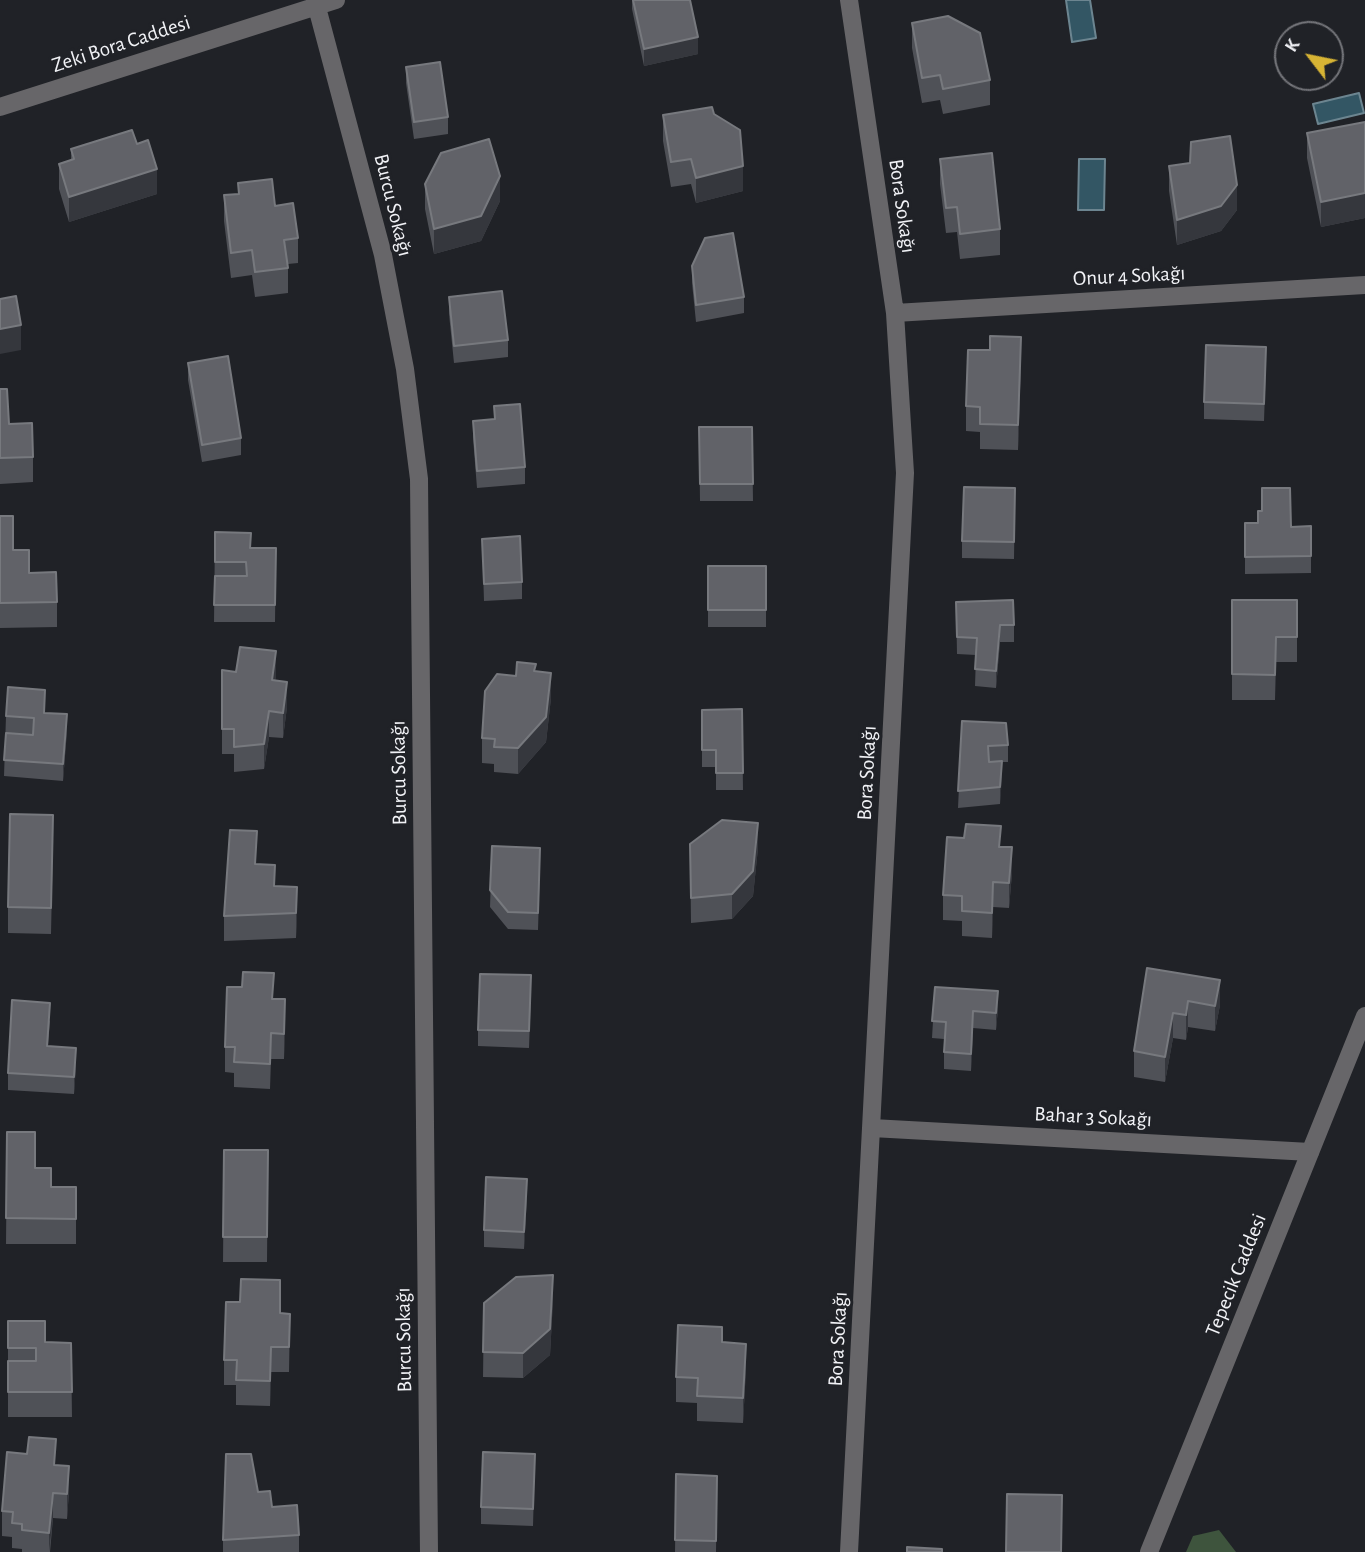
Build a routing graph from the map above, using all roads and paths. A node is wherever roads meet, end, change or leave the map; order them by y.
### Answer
1 (336, 0) edge
2 (849, 0) edge
3 (316, 3) edge
4 (0, 107) edge
5 (1365, 285) edge
6 (895, 313) junction
7 (1365, 1016) edge
8 (873, 1128) junction
9 (1310, 1152) junction
10 (429, 1552) edge
11 (849, 1552) edge
12 (1149, 1552) edge

1 - 3 street, Zeki Bora Caddesi
2 - 6 street, Bora Sokağı
3 - 4 street, Zeki Bora Caddesi
3 - 10 street, Burcu Sokağı
5 - 6 street, Onur 4 Sokağı
6 - 8 street, Bora Sokağı
7 - 9 street, Tepecik Caddesi
8 - 9 street, Bahar 3 Sokağı
8 - 11 street, Bora Sokağı
9 - 12 street, Tepecik Caddesi

